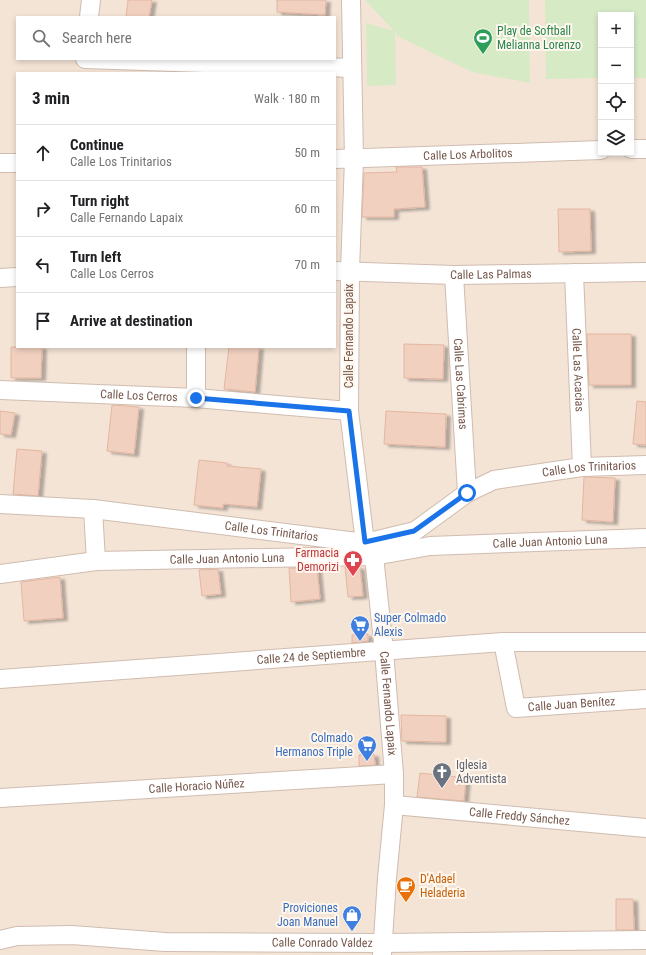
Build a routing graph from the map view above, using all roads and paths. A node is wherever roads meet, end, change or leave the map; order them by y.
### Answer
1 (91, 0) edge
2 (351, 0) edge
3 (89, 16) edge
4 (85, 60) edge
5 (115, 60) edge
6 (352, 68) junction
7 (82, 72) edge
8 (634, 149) edge
9 (646, 149) edge
10 (598, 150) edge
11 (336, 159) edge
12 (354, 159) junction
13 (0, 163) edge
14 (16, 163) edge
15 (342, 271) edge
16 (646, 272) edge
17 (574, 273) junction
18 (454, 275) junction
19 (16, 277) edge
20 (0, 278) edge
21 (196, 348) edge
22 (0, 390) edge
23 (196, 398) junction
24 (349, 411) junction
25 (646, 465) edge
26 (582, 467) junction
27 (467, 493) junction
28 (0, 504) edge
29 (93, 509) junction
30 (646, 538) edge
31 (370, 549) junction
32 (96, 561) junction
33 (0, 574) edge
34 (503, 642) junction
35 (646, 642) edge
36 (384, 651) junction
37 (0, 679) edge
38 (646, 699) edge
39 (394, 774) junction
40 (0, 798) edge
41 (394, 805) junction
42 (646, 828) edge
43 (0, 940) edge
44 (646, 940) edge
45 (382, 949) edge

1 - 3 street
2 - 6 street, Calle Fernando Lapaix
4 - 7 street
5 - 6 street
6 - 12 street, Calle Fernando Lapaix
8 - 9 street
10 - 12 street, Calle Los Arbolitos
11 - 12 street, Calle Los Arbolitos
12 - 15 street, Calle Fernando Lapaix
13 - 14 street
15 - 18 street, Calle Las Palmas
15 - 24 street, Calle Fernando Lapaix
16 - 17 street, Calle Las Palmas
17 - 18 street, Calle Las Palmas
17 - 26 street, Calle Las Acacias
18 - 27 street, Calle Las Cabrimas
19 - 20 street
21 - 23 street
22 - 23 street, Calle Los Cerros
23 - 24 street, Calle Los Cerros
24 - 31 street, Calle Fernando Lapaix
25 - 26 street, Calle Los Trinitarios
26 - 27 street, Calle Los Trinitarios
27 - 31 street, Calle Los Trinitarios
28 - 29 street, Calle Los Trinitarios
29 - 31 street, Calle Los Trinitarios
29 - 32 street
30 - 31 street, Calle Juan Antonio Luna
31 - 32 street, Calle Juan Antonio Luna
31 - 36 street, Calle Fernando Lapaix
32 - 33 street, Calle Juan Antonio Luna
34 - 35 street, Calle 24 de Septiembre
34 - 36 street, Calle 24 de Septiembre
34 - 38 street, Calle Juan Benítez
36 - 37 street, Calle 24 de Septiembre
36 - 39 street, Calle Fernando Lapaix
39 - 40 street, Calle Horacio Núñez
39 - 41 street, Calle Fernando Lapaix
41 - 42 street, Calle Freddy Sánchez
41 - 45 street, Calle Fernando Lapaix
43 - 45 street, Calle Conrado Valdez
44 - 45 street, Calle Conrado Valdez

